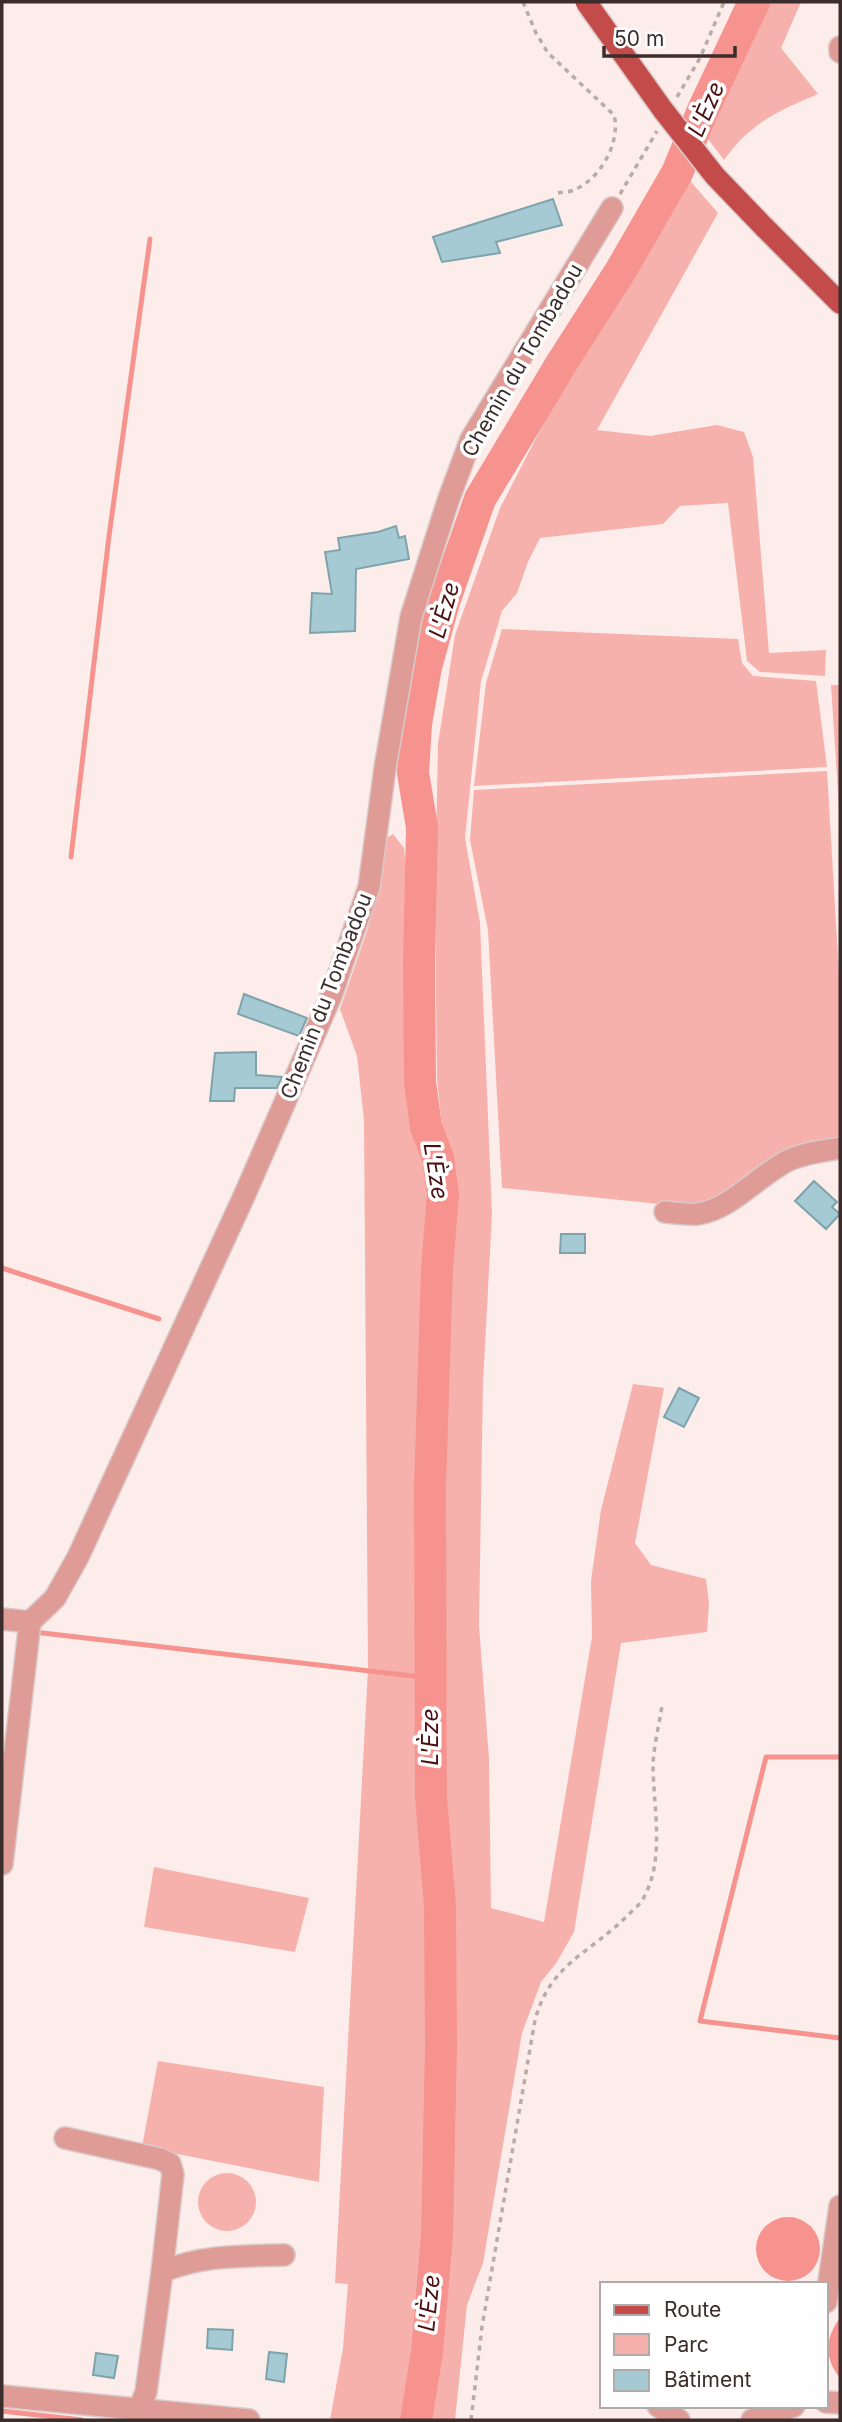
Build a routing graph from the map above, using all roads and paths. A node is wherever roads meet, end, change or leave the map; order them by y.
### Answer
1 (523, 2) edge
2 (586, 2) edge
3 (724, 2) edge
4 (700, 58) dead end
5 (558, 193) dead end
6 (612, 208) dead end
7 (840, 303) edge
8 (840, 1148) edge
9 (665, 1212) dead end
10 (2, 1619) edge
11 (30, 1622) junction
12 (662, 1706) dead end
13 (2, 1864) edge
14 (65, 2137) dead end
15 (840, 2206) edge
16 (284, 2255) dead end
17 (162, 2272) junction
18 (828, 2288) edge
19 (2, 2396) edge
20 (662, 2408) edge
21 (788, 2408) edge
22 (139, 2409) junction
23 (249, 2420) edge
24 (471, 2420) edge
25 (679, 2420) edge
26 (752, 2420) edge

1 - 5 path
2 - 7 main road, bridge
3 - 4 path
6 - 11 street, Chemin du Tombadou
8 - 9 street
10 - 11 street
11 - 13 street
12 - 24 path
14 - 17 street
15 - 18 street
16 - 17 street
17 - 22 street
19 - 22 street
20 - 25 street
21 - 26 street
22 - 23 street

